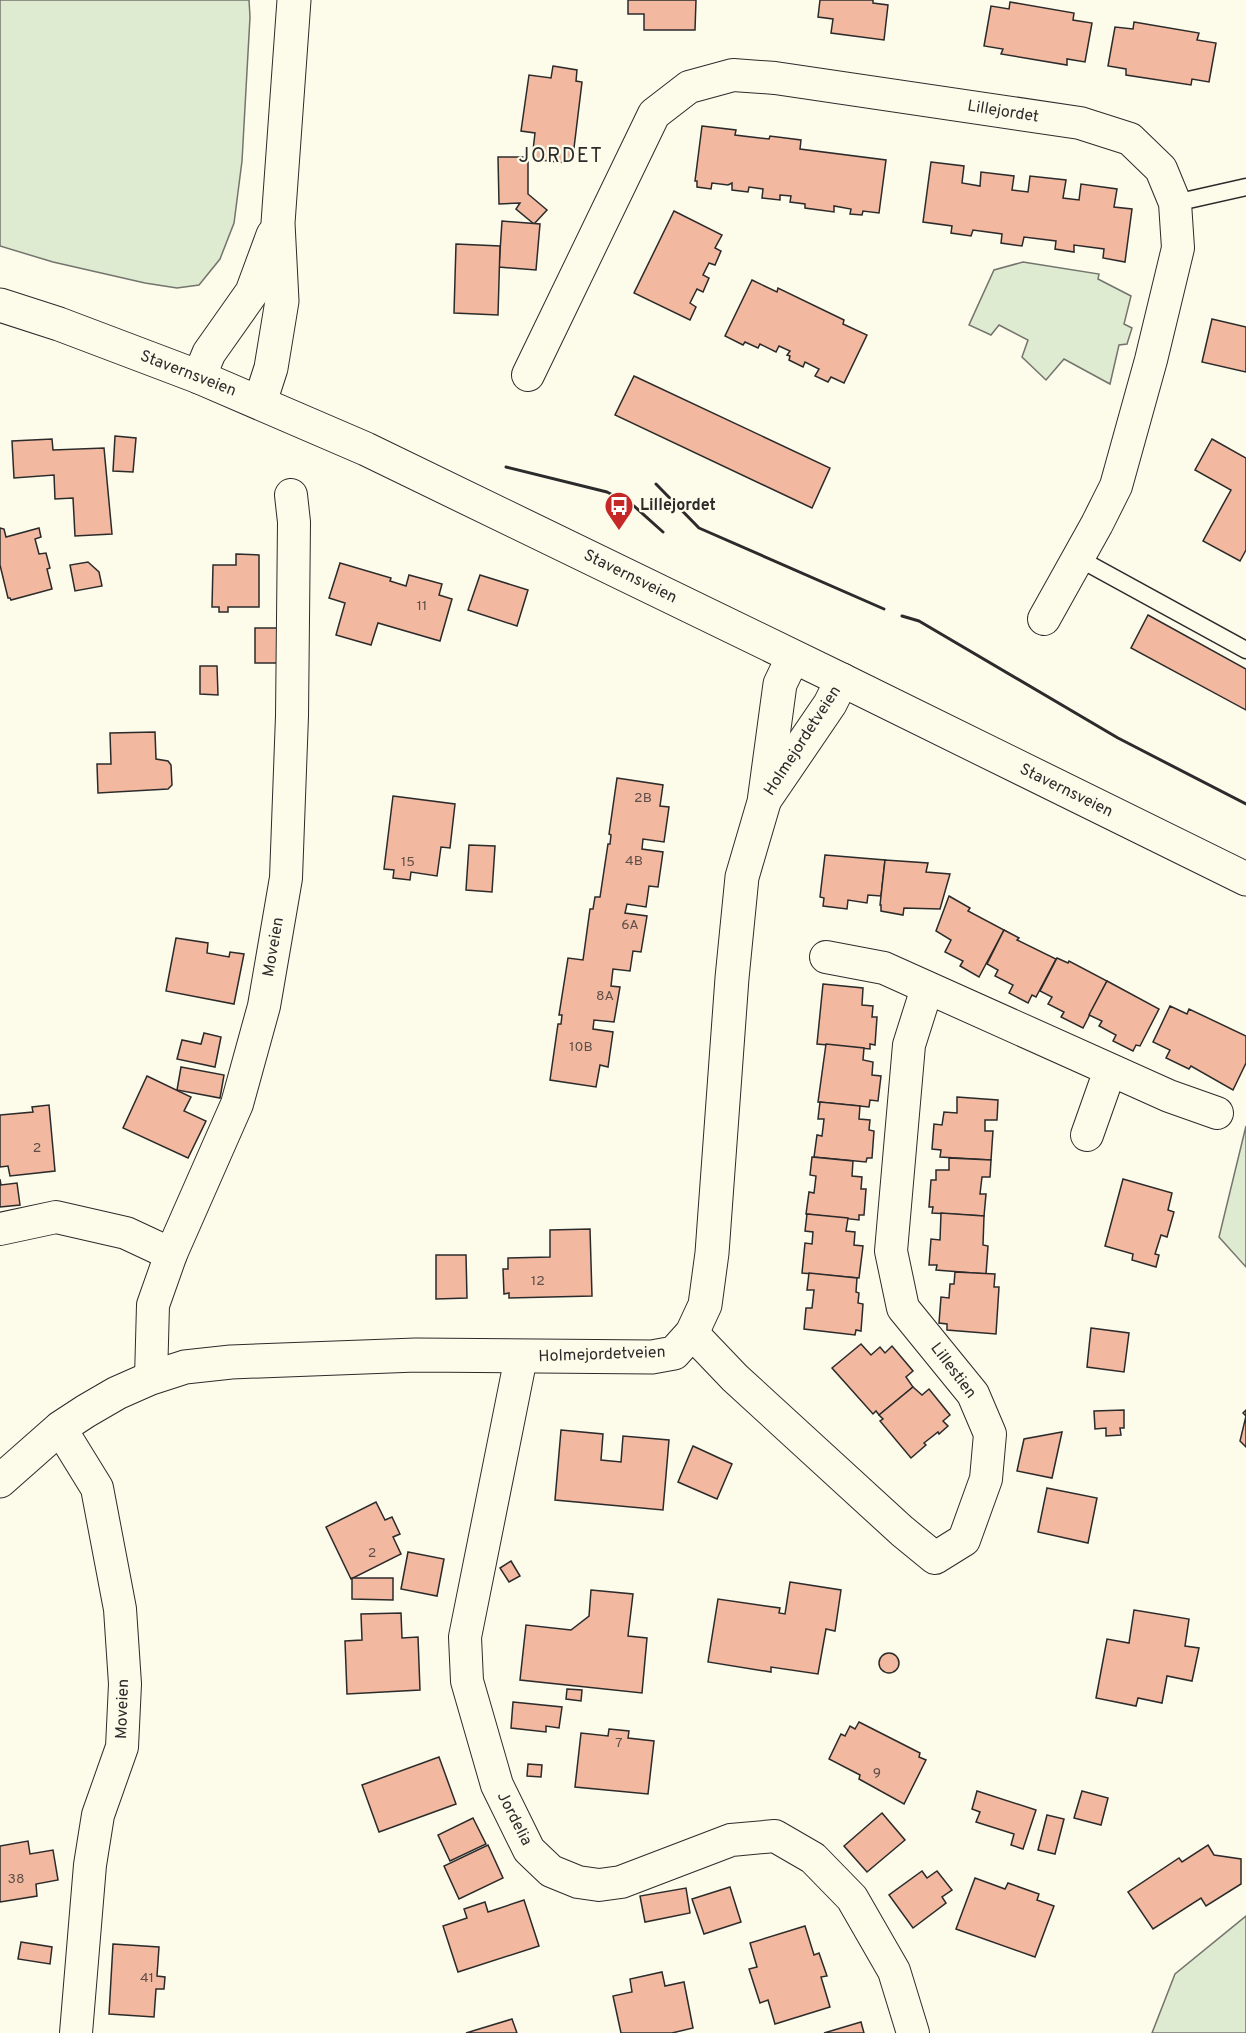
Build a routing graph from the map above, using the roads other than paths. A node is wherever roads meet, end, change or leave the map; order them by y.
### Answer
1 (294, 0) edge
2 (1246, 187) edge
3 (1175, 203) junction
4 (278, 223) junction
5 (0, 305) edge
6 (528, 375) dead end
7 (199, 377) junction
8 (260, 402) junction
9 (291, 495) dead end
10 (1078, 558) junction
11 (1044, 620) dead end
12 (1245, 648) edge
13 (793, 657) junction
14 (842, 680) junction
15 (764, 802) junction
16 (1246, 879) edge
17 (826, 957) dead end
18 (927, 988) junction
19 (1110, 1070) junction
20 (1217, 1113) dead end
21 (1087, 1136) dead end
22 (0, 1229) edge
23 (171, 1254) junction
24 (692, 1333) junction
25 (521, 1357) junction
26 (151, 1378) junction
27 (60, 1428) junction
28 (0, 1480) edge
29 (76, 2033) edge
30 (913, 2033) edge

1 - 4 main road
2 - 3 lane
3 - 6 street, Lillejordet
3 - 10 street, Lillejordet
4 - 7 main road
4 - 8 main road
5 - 7 main road, Stavernsveien
7 - 8 main road, Stavernsveien
8 - 13 main road, Stavernsveien
9 - 23 street, Moveien
10 - 11 street, Lillejordet
10 - 12 lane
13 - 14 main road, Stavernsveien
13 - 15 main road, Holmejordetveien
14 - 15 main road, Holmejordetveien
14 - 16 main road, Stavernsveien
15 - 24 main road, Holmejordetveien
17 - 18 street
18 - 19 street
18 - 24 street, Lillestien
19 - 20 street
19 - 21 street
22 - 23 street
23 - 26 street, Moveien
24 - 25 main road, Holmejordetveien
25 - 26 main road, Holmejordetveien
25 - 30 street, Jordelia
26 - 27 main road, Holmejordetveien
27 - 28 main road, Holmejordetveien
27 - 29 street, Moveien

